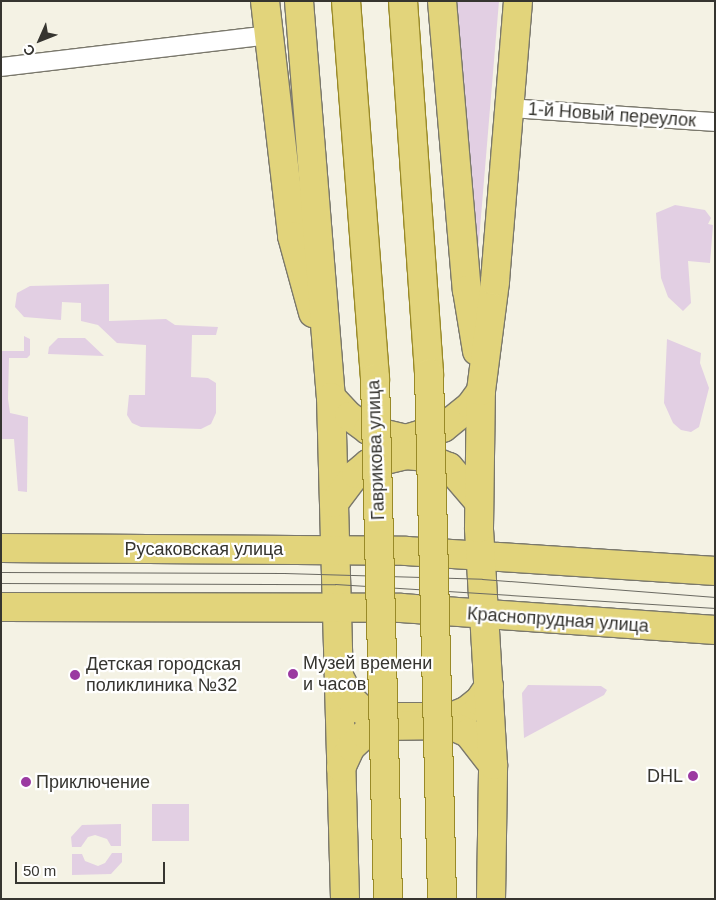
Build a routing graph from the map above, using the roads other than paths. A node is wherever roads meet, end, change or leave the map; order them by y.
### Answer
1 (265, 1) edge
2 (299, 1) edge
3 (346, 1) edge
4 (402, 1) edge
5 (442, 1) edge
6 (518, 1) edge
7 (270, 35) junction
8 (1, 67) edge
9 (509, 108) junction
10 (715, 122) edge
11 (481, 385) junction
12 (330, 387) junction
13 (479, 502) junction
14 (334, 503) junction
15 (1, 548) edge
16 (334, 550) junction
17 (480, 555) junction
18 (715, 571) edge
19 (1, 607) edge
20 (336, 609) junction
21 (486, 615) junction
22 (715, 630) edge
23 (340, 678) junction
24 (489, 686) junction
25 (493, 765) junction
26 (341, 768) junction
27 (345, 899) edge
28 (388, 899) edge
29 (442, 899) edge
30 (491, 899) edge

1 - 7 main road
2 - 12 main road
3 - 28 main road, Гаврикова улица, bridge
4 - 29 main road, bridge
5 - 11 main road
6 - 9 main road
7 - 8 street
7 - 12 main road
9 - 10 street, 1-й Новый переулок
9 - 11 main road
11 - 12 main road
11 - 13 main road
12 - 14 main road
13 - 14 main road
13 - 17 main road
14 - 16 main road
15 - 16 main road, Русаковская улица
16 - 17 main road, Русаковская улица
16 - 20 main road
17 - 18 main road
17 - 21 main road
19 - 20 main road
20 - 21 main road, Краснопрудная улица
20 - 23 main road
21 - 22 main road, Краснопрудная улица
21 - 24 main road
23 - 24 main road
23 - 26 main road
24 - 25 main road
25 - 26 main road
25 - 30 main road
26 - 27 main road

